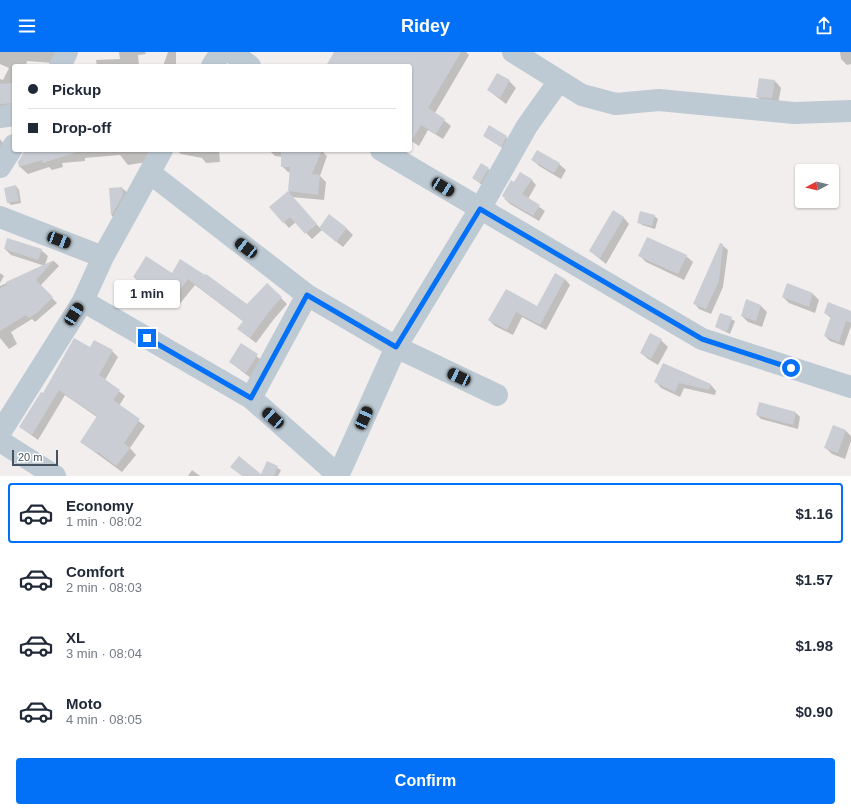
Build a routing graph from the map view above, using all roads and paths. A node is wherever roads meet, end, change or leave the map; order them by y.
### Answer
1 (67, 52) edge
2 (221, 52) edge
3 (231, 52) edge
4 (513, 52) edge
5 (61, 64) edge
6 (213, 64) edge
7 (247, 64) edge
8 (560, 81) junction
9 (851, 110) edge
10 (12, 115) edge
11 (0, 117) edge
12 (12, 148) edge
13 (161, 152) edge
14 (384, 152) edge
15 (0, 167) edge
16 (150, 173) junction
17 (480, 209) junction
18 (0, 217) edge
19 (103, 257) junction
20 (307, 295) junction
21 (82, 301) junction
22 (396, 347) junction
23 (851, 387) edge
24 (497, 395) dead end
25 (251, 398) junction
26 (0, 433) edge
27 (0, 441) edge
28 (55, 476) edge
29 (338, 476) edge

1 - 5 street
2 - 6 street
3 - 7 street
4 - 8 street
8 - 9 street
8 - 17 street
10 - 11 street
12 - 15 street
13 - 16 street
14 - 17 street
16 - 19 street
16 - 20 street
17 - 22 street
17 - 23 street
18 - 19 street
19 - 21 street
20 - 22 street
20 - 25 street
21 - 25 street
21 - 26 street
22 - 24 street
22 - 29 street
25 - 29 street
27 - 28 street

